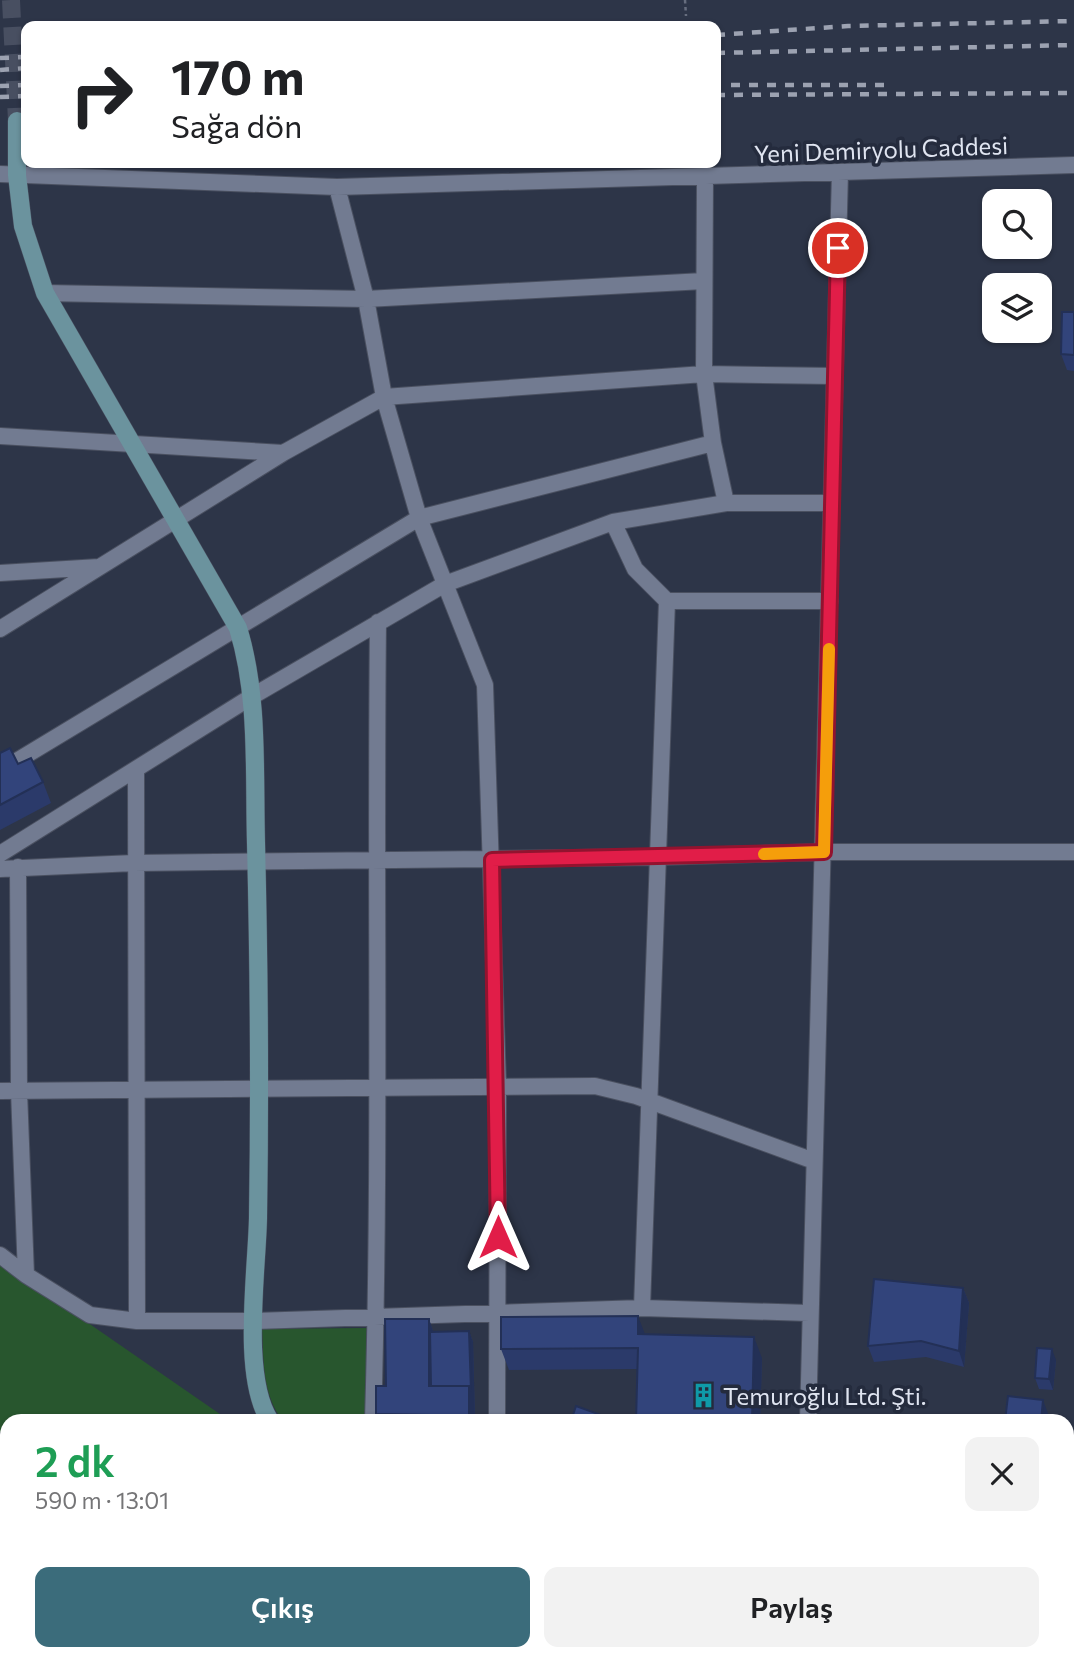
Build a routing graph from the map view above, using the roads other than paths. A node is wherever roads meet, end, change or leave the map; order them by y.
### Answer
1 (17, 121) tunnel mouth
2 (1074, 166) edge
3 (840, 172) junction
4 (9, 174) edge
5 (705, 178) junction
6 (337, 187) junction
7 (704, 281) junction
8 (45, 293) junction
9 (366, 299) junction
10 (704, 374) junction
11 (835, 376) junction
12 (384, 397) junction
13 (0, 436) edge
14 (133, 443) junction
15 (713, 443) junction
16 (283, 453) junction
17 (726, 503) junction
18 (831, 503) junction
19 (419, 518) junction
20 (178, 521) junction
21 (613, 522) junction
22 (104, 567) junction
23 (0, 573) edge
24 (445, 584) junction
25 (667, 601) junction
26 (830, 601) junction
27 (379, 622) junction
28 (238, 628) junction
29 (0, 629) edge
30 (251, 697) junction
31 (136, 770) junction
32 (0, 771) edge
33 (824, 852) junction
34 (1074, 852) edge
35 (0, 854) edge
36 (657, 857) junction
37 (375, 859) junction
38 (492, 860) junction
39 (134, 863) junction
40 (257, 863) junction
41 (18, 867) junction
42 (0, 869) edge
43 (498, 1086) junction
44 (138, 1089) junction
45 (258, 1089) junction
46 (379, 1089) junction
47 (0, 1091) edge
48 (19, 1091) junction
49 (652, 1104) junction
50 (814, 1161) junction
51 (0, 1255) edge
52 (26, 1275) junction
53 (642, 1308) junction
54 (498, 1312) junction
55 (809, 1313) junction
56 (376, 1318) junction
57 (137, 1321) junction
58 (255, 1321) junction
59 (267, 1414) edge
60 (373, 1414) edge
61 (497, 1414) edge
62 (808, 1414) edge

1 - 4 street
2 - 3 street, Yeni Demiryolu Caddesi
3 - 5 street, Yeni Demiryolu Caddesi
3 - 11 street
4 - 6 street, Yeni Demiryolu Caddesi
4 - 8 street
5 - 6 street, Yeni Demiryolu Caddesi
5 - 7 street
6 - 9 street
7 - 9 street
7 - 10 street
8 - 9 street
8 - 14 street
9 - 12 street
10 - 11 street
10 - 12 street
10 - 15 street
11 - 18 street
12 - 16 street
12 - 19 street
13 - 14 street
14 - 16 street
14 - 20 street
15 - 17 street
15 - 19 street
16 - 20 street
17 - 18 street
17 - 21 street
18 - 26 street
19 - 24 street
19 - 28 street
20 - 22 street
20 - 28 street
21 - 24 street
21 - 25 street
22 - 23 street
22 - 29 street
24 - 27 street
24 - 38 street
25 - 26 street
25 - 36 street
26 - 33 street
27 - 30 street
27 - 37 street
28 - 30 street
28 - 32 street
30 - 31 street
30 - 40 street
31 - 35 street
31 - 39 street
33 - 34 street
33 - 36 street
33 - 50 street
36 - 38 street
36 - 49 street
37 - 38 street
37 - 40 street
37 - 46 street
38 - 43 street
39 - 40 street
39 - 41 street
39 - 44 street
40 - 45 street
41 - 42 street
41 - 48 street
43 - 46 street
43 - 49 street
43 - 54 street
44 - 45 street
44 - 48 street
44 - 57 street
45 - 46 street
45 - 58 street
46 - 56 street
47 - 48 street
48 - 52 street
49 - 50 street
49 - 53 street
50 - 55 street
51 - 52 street
52 - 57 street
53 - 54 street
53 - 55 street
54 - 56 street
54 - 61 street
55 - 62 street
56 - 58 street
56 - 60 street
57 - 58 street
58 - 59 street

